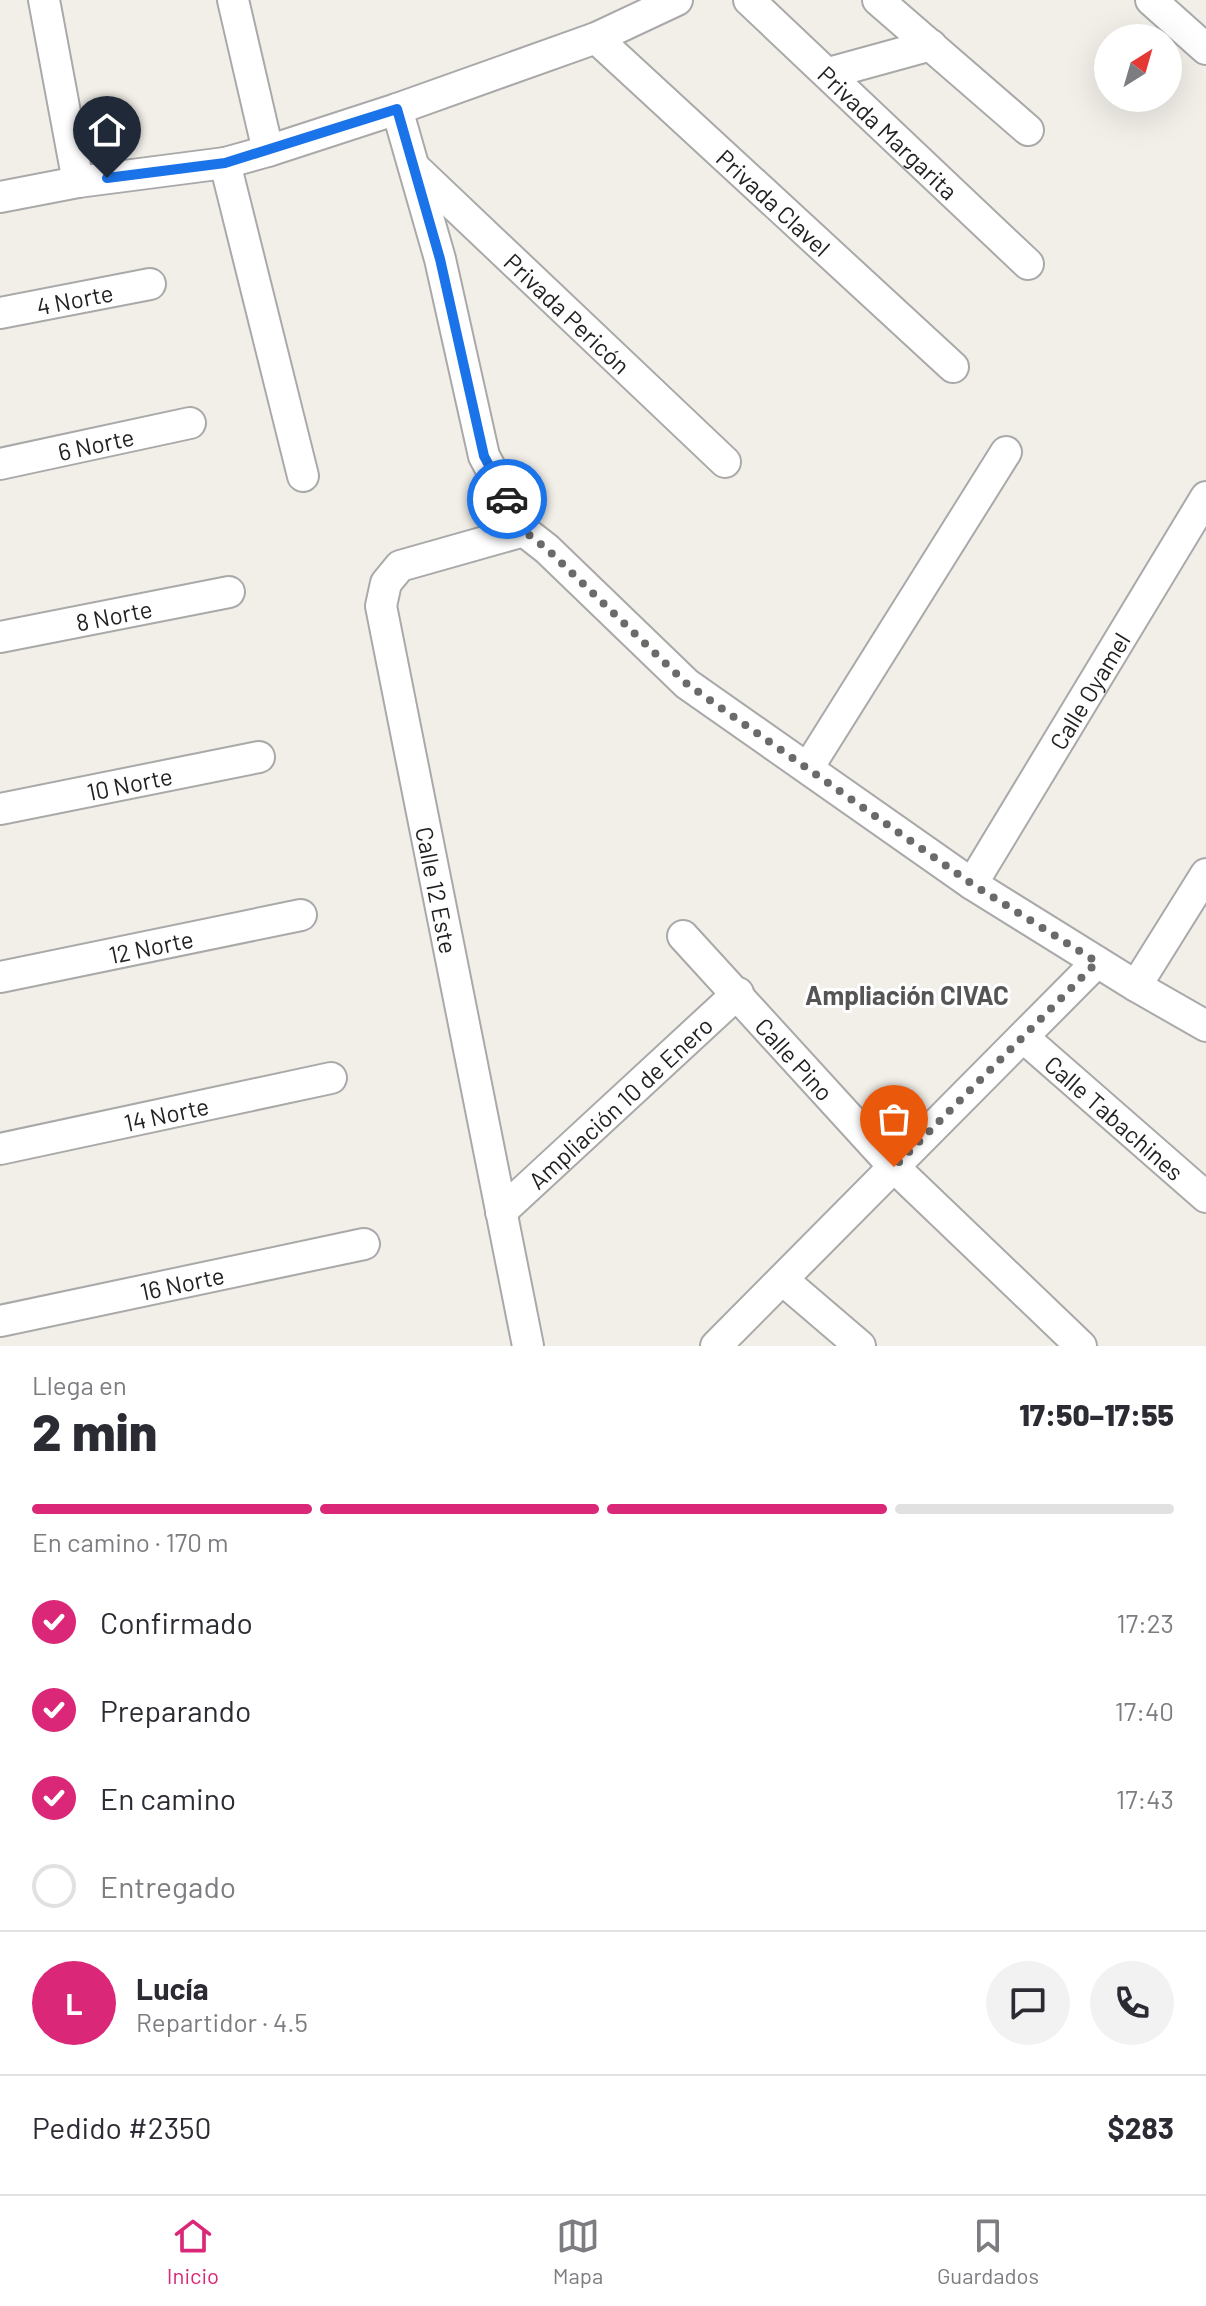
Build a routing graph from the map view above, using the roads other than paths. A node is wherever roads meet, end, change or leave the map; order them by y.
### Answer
1 (44, 0) edge
2 (233, 0) edge
3 (677, 0) edge
4 (749, 0) edge
5 (878, 0) edge
6 (1151, 0) edge
7 (596, 38) junction
8 (931, 45) junction
9 (1206, 49) edge
10 (829, 73) junction
11 (397, 109) junction
12 (1028, 130) dead end
13 (268, 151) junction
14 (225, 163) junction
15 (412, 165) junction
16 (78, 182) junction
17 (0, 197) edge
18 (1028, 264) dead end
19 (150, 284) dead end
20 (0, 313) edge
21 (953, 367) dead end
22 (190, 423) dead end
23 (1006, 452) dead end
24 (725, 462) dead end
25 (0, 464) edge
26 (303, 476) dead end
27 (1206, 497) edge
28 (524, 531) junction
29 (229, 592) dead end
30 (0, 637) edge
31 (259, 757) dead end
32 (808, 768) junction
33 (0, 809) edge
34 (1206, 874) edge
35 (972, 884) junction
36 (301, 915) dead end
37 (683, 936) dead end
38 (1097, 962) junction
39 (0, 977) edge
40 (1136, 986) junction
41 (738, 993) junction
42 (1206, 1026) edge
43 (1023, 1037) junction
44 (331, 1078) dead end
45 (0, 1149) edge
46 (894, 1167) junction
47 (1206, 1197) edge
48 (501, 1212) junction
49 (364, 1244) dead end
50 (783, 1280) junction
51 (0, 1321) edge
52 (528, 1346) edge
53 (716, 1346) edge
54 (860, 1346) edge
55 (1081, 1346) edge

1 - 16 street
2 - 13 street
3 - 7 street
4 - 10 street, Privada Margarita
5 - 8 street
6 - 9 street
7 - 11 street
7 - 21 street, Privada Clavel
8 - 10 street
8 - 12 street
10 - 18 street, Privada Margarita
11 - 13 street
11 - 15 street
13 - 14 street
14 - 16 street
14 - 26 street
15 - 24 street, Privada Pericón
15 - 28 street
16 - 17 street
19 - 20 street, 4 Norte
22 - 25 street, 6 Norte
23 - 32 street
27 - 35 street, Calle Oyamel
28 - 32 street
28 - 48 street, Calle 12 Este
29 - 30 street, 8 Norte
31 - 33 street, 10 Norte
32 - 35 street
34 - 40 street
35 - 38 street
36 - 39 street, 12 Norte
37 - 41 street, Calle Pino
38 - 40 street
38 - 43 street
40 - 42 street
41 - 46 street, Calle Pino
41 - 48 street, Ampliación 10 de Enero
43 - 46 street
43 - 47 street, Calle Tabachines
44 - 45 street, 14 Norte
46 - 50 street
46 - 55 street, Calle Pino
48 - 52 street, Calle 12 Este
49 - 51 street, 16 Norte
50 - 53 street
50 - 54 street

